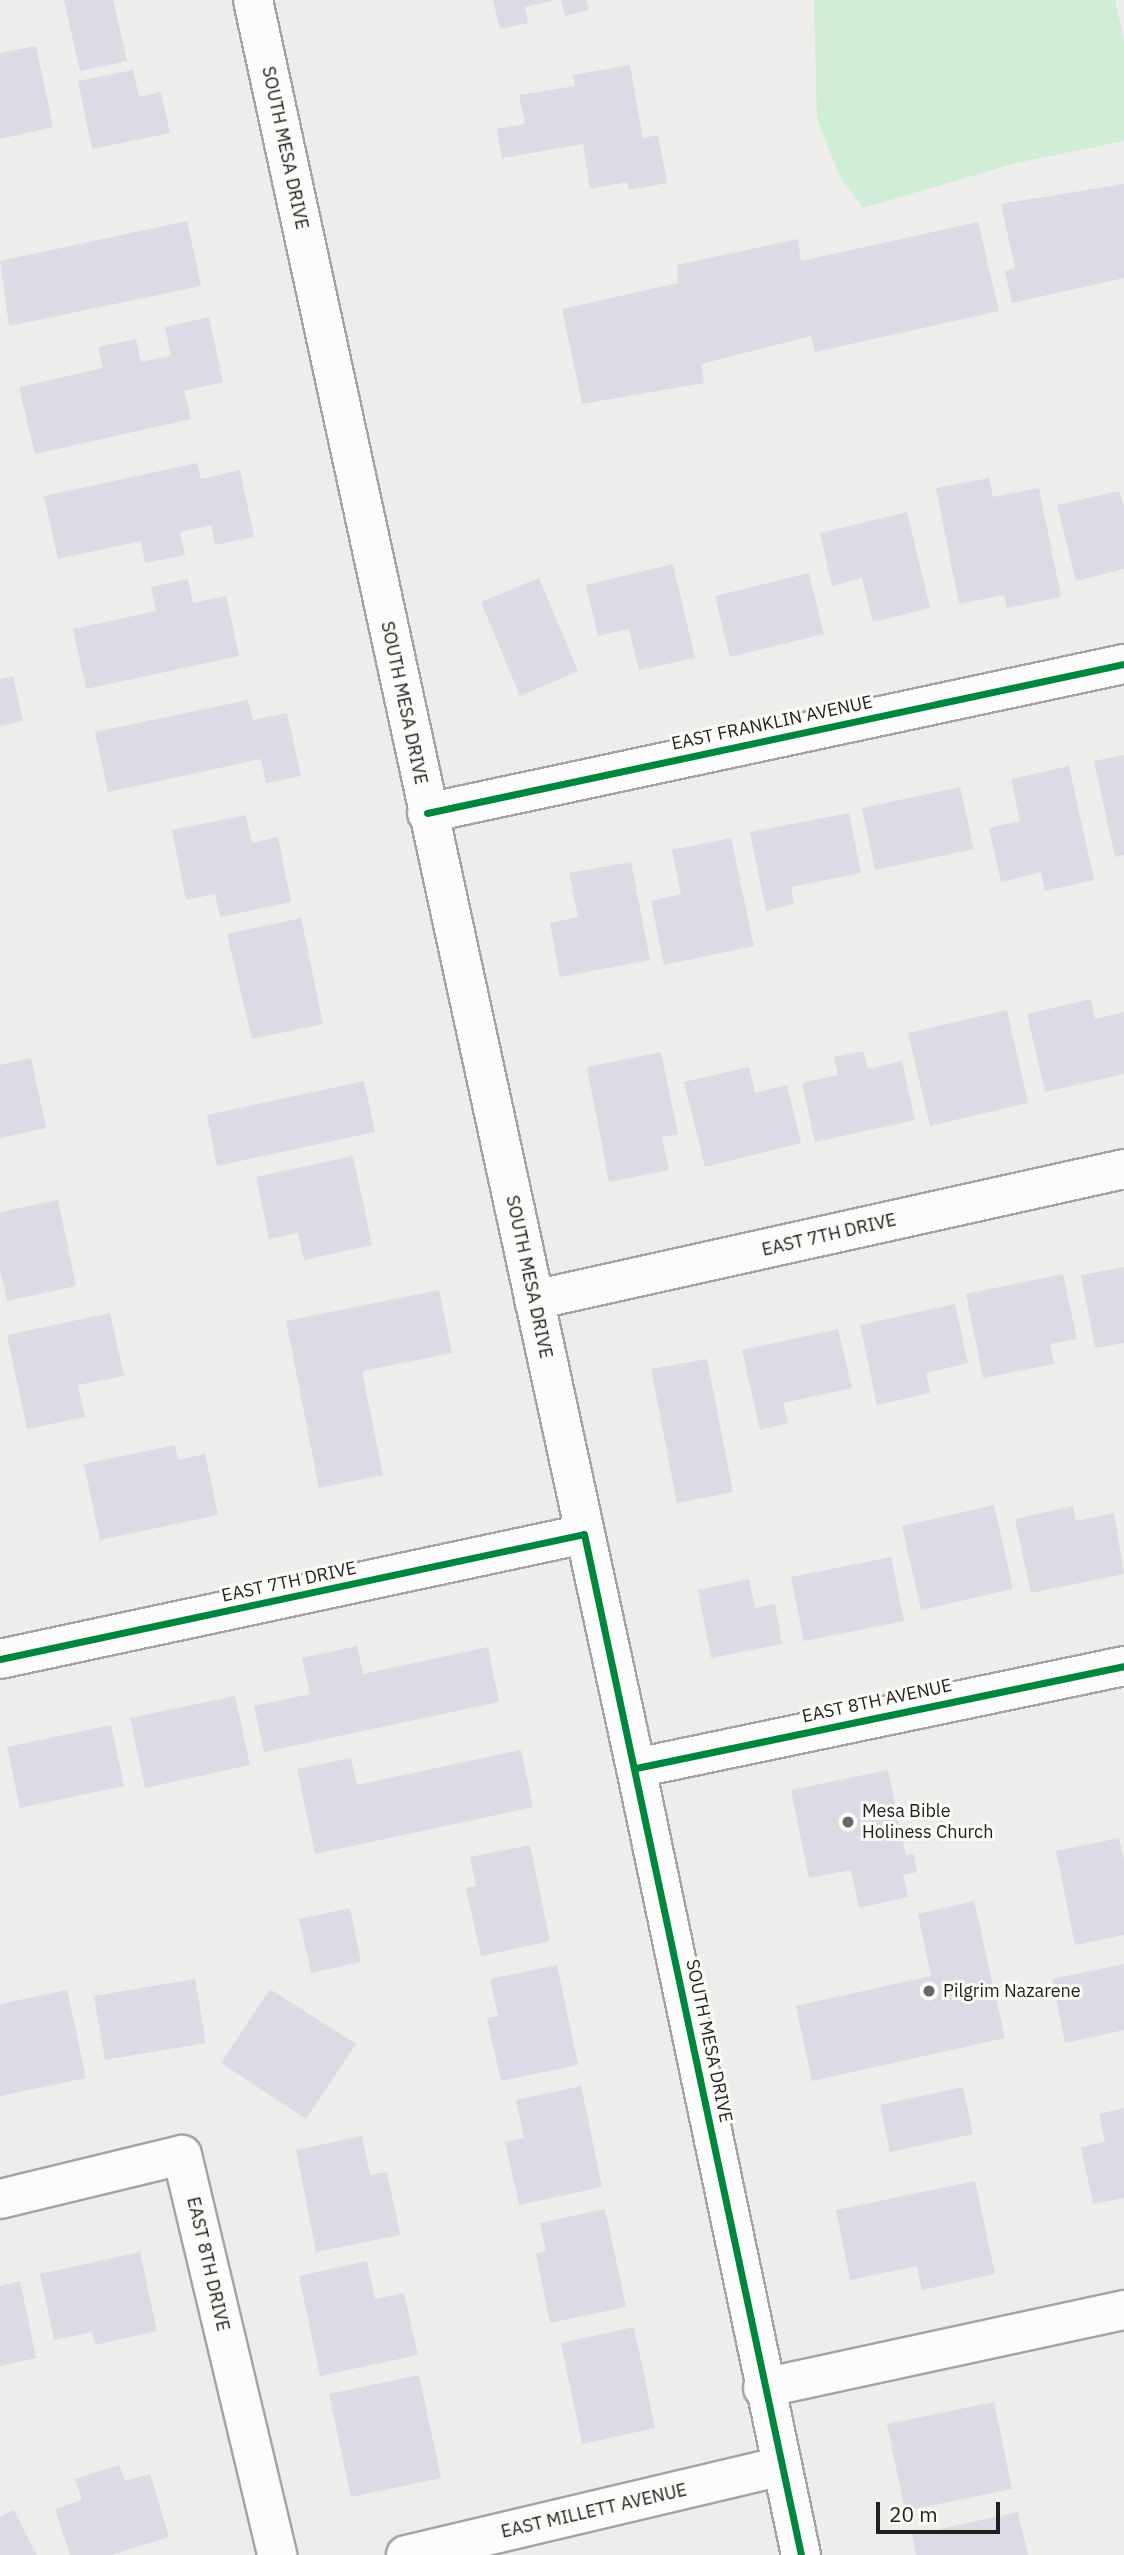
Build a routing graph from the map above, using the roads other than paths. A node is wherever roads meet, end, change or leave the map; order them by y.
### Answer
1 (253, 0) edge
2 (1124, 664) edge
3 (428, 813) junction
4 (1124, 1169) edge
5 (534, 1300) junction
6 (584, 1534) junction
7 (0, 1659) edge
8 (1124, 1666) edge
9 (636, 1768) junction
10 (0, 2199) edge
11 (1124, 2310) edge
12 (763, 2388) junction
13 (782, 2466) junction
14 (277, 2555) edge
15 (406, 2555) edge
16 (801, 2555) edge

1 - 3 street, SOUTH MESA DRIVE
2 - 3 street, EAST FRANKLIN AVENUE
3 - 5 street, SOUTH MESA DRIVE
4 - 5 street, EAST 7TH DRIVE
5 - 6 street, SOUTH MESA DRIVE
6 - 7 street, EAST 7TH DRIVE
6 - 9 street, SOUTH MESA DRIVE
8 - 9 street, EAST 8TH AVENUE
9 - 12 street, SOUTH MESA DRIVE
10 - 14 street, EAST 8TH DRIVE
11 - 12 street
12 - 13 street, SOUTH MESA DRIVE
13 - 15 street, EAST MILLETT AVENUE
13 - 16 street, SOUTH MESA DRIVE

